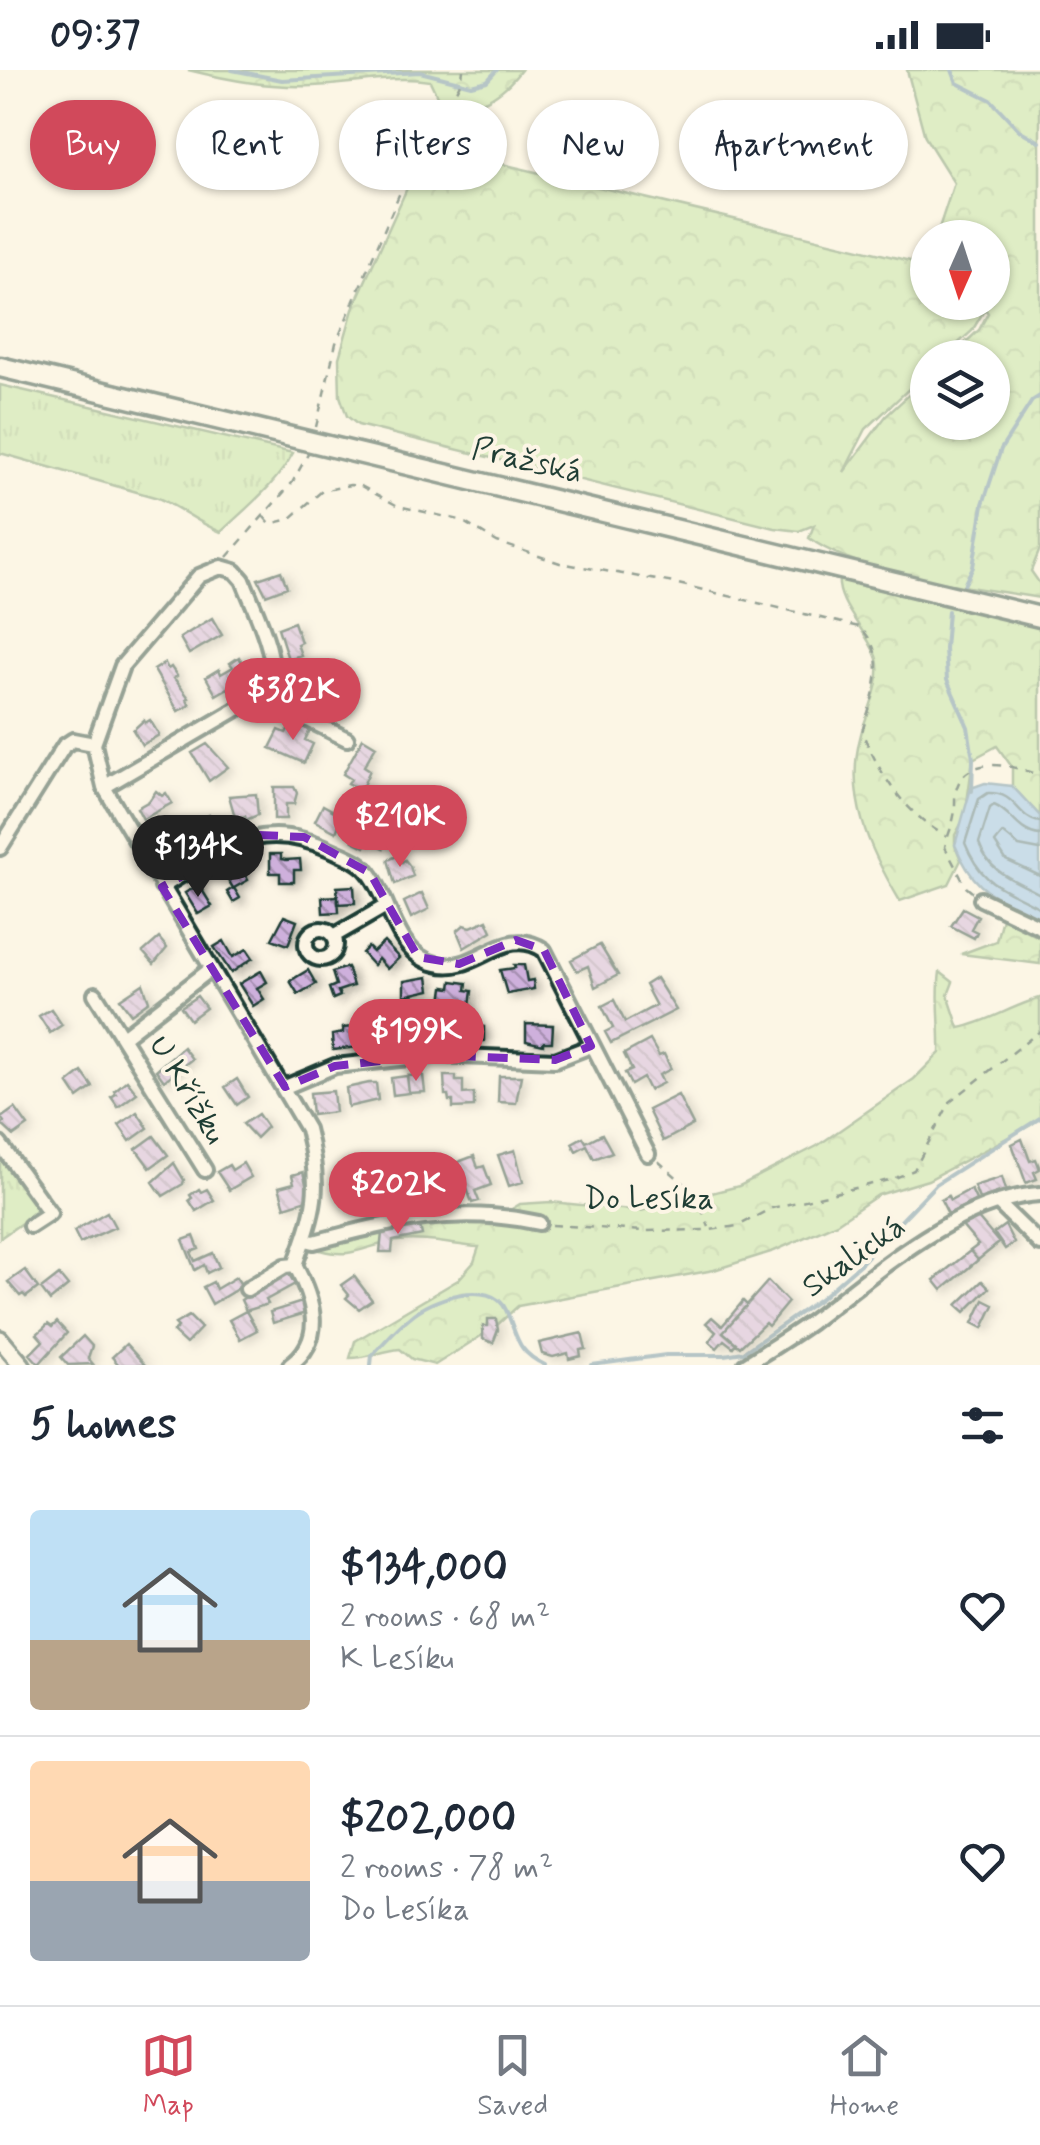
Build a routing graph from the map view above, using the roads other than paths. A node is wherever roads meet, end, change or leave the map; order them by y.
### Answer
1 (0, 367) edge
2 (1040, 618) edge
3 (268, 691) junction
4 (346, 738) dead end
5 (94, 744) junction
6 (104, 787) junction
7 (0, 848) edge
8 (162, 887) junction
9 (981, 899) road end
10 (386, 906) junction
11 (1040, 928) edge
12 (334, 936) dead end
13 (211, 970) junction
14 (95, 994) dead end
15 (123, 1037) junction
16 (591, 1046) junction
17 (285, 1087) junction
18 (0, 1144) edge
19 (648, 1154) road end
20 (205, 1170) dead end
21 (1040, 1183) edge
22 (1040, 1194) edge
23 (1019, 1195) junction
24 (998, 1203) junction
25 (539, 1223) road end
26 (30, 1226) dead end
27 (306, 1240) junction
28 (1040, 1244) edge
29 (295, 1265) junction
30 (247, 1288) dead end
31 (0, 1339) edge
32 (22, 1365) edge
33 (290, 1365) edge
34 (746, 1365) edge

1 - 2 main road, Pražská
3 - 4 street
3 - 5 street
3 - 6 street
5 - 6 street
5 - 7 street
6 - 8 street
8 - 10 street
8 - 13 street
9 - 11 street
10 - 12 street
10 - 16 street
13 - 15 street, U Křížku
13 - 17 street
14 - 15 street, U Křížku
15 - 20 street, U Křížku
16 - 17 street
16 - 19 street
17 - 27 street
18 - 26 street
21 - 23 street, Skalická
22 - 23 street, Skalická
23 - 24 street, Skalická
24 - 28 street
24 - 34 street, Skalická
25 - 27 street, Do Lesíka
27 - 29 street
29 - 30 street
29 - 33 street
31 - 32 street

